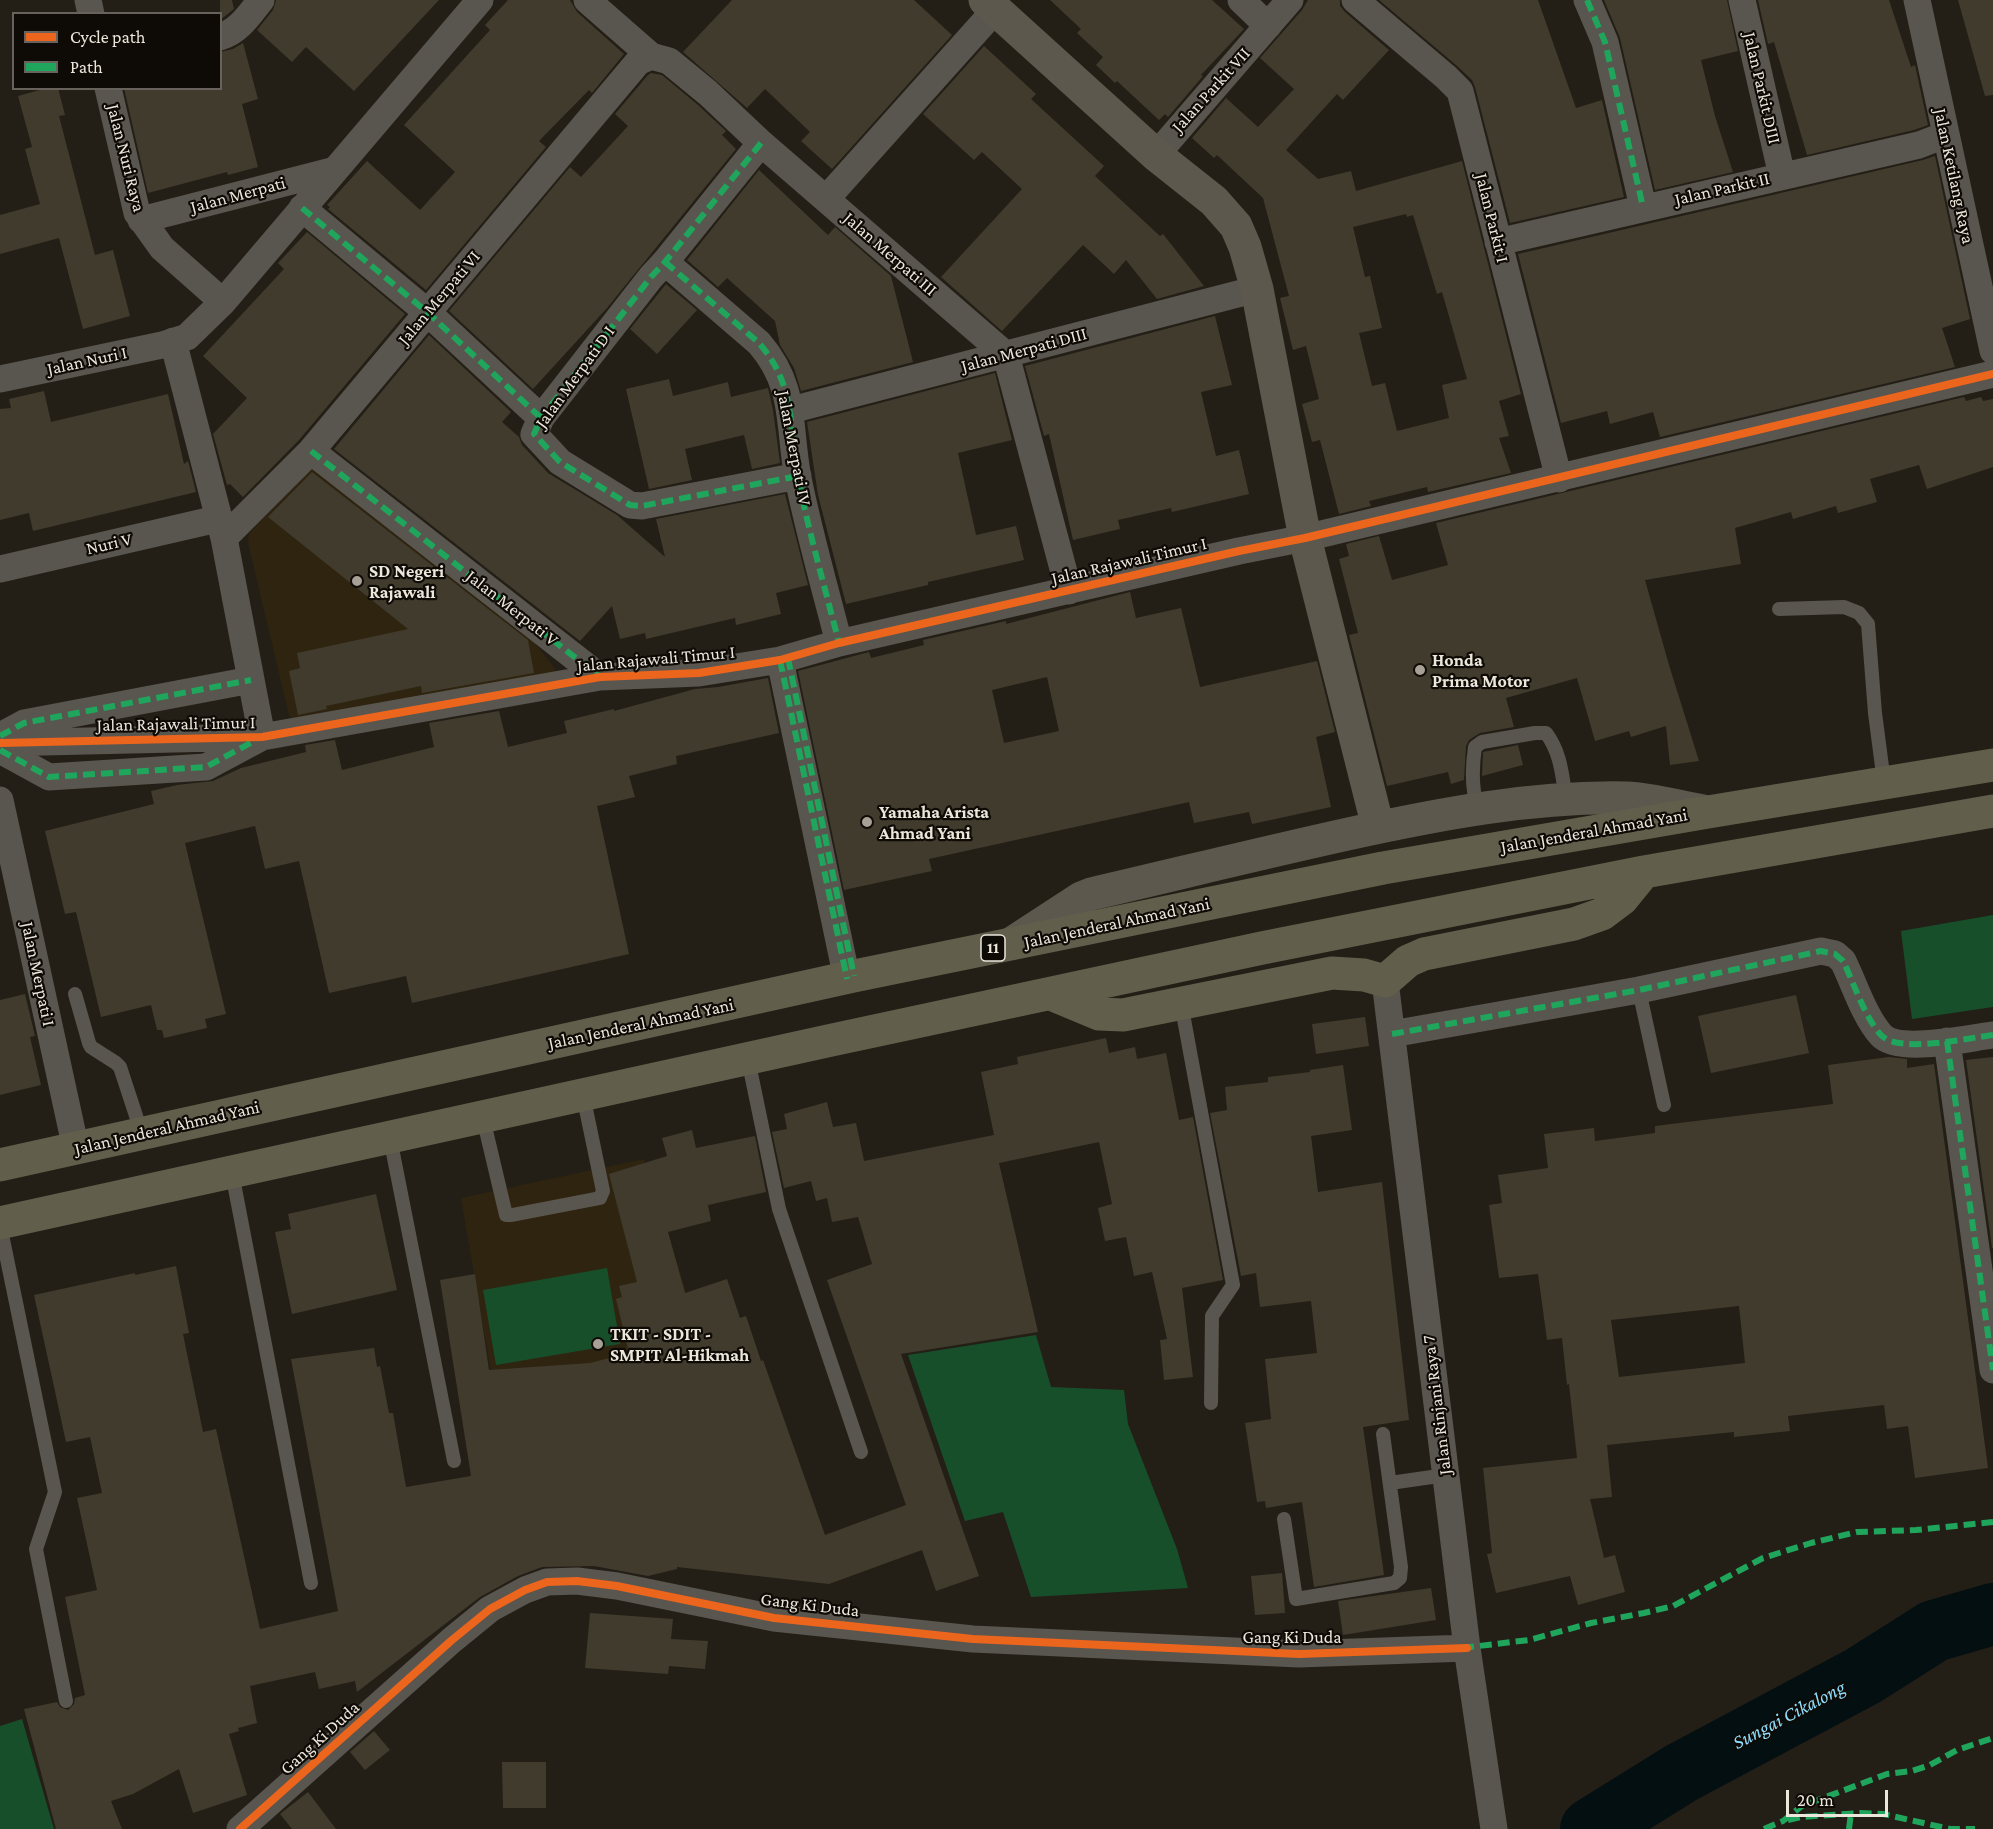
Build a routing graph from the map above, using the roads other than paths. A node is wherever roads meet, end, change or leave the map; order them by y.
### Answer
1 (261, 0) edge
2 (480, 0) edge
3 (587, 0) edge
4 (1240, 0) edge
5 (1290, 0) edge
6 (1355, 0) edge
7 (1587, 0) edge
8 (1742, 0) edge
9 (1917, 0) edge
10 (990, 5) edge
11 (1268, 27) junction
12 (222, 36) edge
13 (651, 56) junction
14 (108, 90) edge
15 (1945, 135) junction
16 (761, 143) junction
17 (1156, 155) junction
18 (335, 170) junction
19 (1782, 176) junction
20 (825, 199) junction
21 (1643, 207) junction
22 (302, 208) junction
23 (141, 220) junction
24 (1498, 242) junction
25 (665, 262) junction
26 (1257, 289) junction
27 (223, 302) junction
28 (427, 312) junction
29 (173, 341) junction
30 (1993, 351) edge
31 (1006, 355) junction
32 (1993, 374) edge
33 (0, 379) edge
34 (791, 410) junction
35 (541, 418) junction
36 (311, 451) junction
37 (798, 476) junction
38 (1559, 479) junction
39 (220, 528) junction
40 (1305, 538) junction
41 (0, 569) edge
42 (1069, 591) junction
43 (1779, 609) dead end
44 (839, 643) junction
45 (780, 660) junction
46 (600, 677) junction
47 (251, 681) junction
48 (0, 736) edge
49 (262, 737) junction
50 (0, 742) edge
51 (0, 750) edge
52 (1993, 765) edge
53 (1884, 782) junction
54 (1566, 799) junction
55 (0, 800) edge
56 (1478, 808) junction
57 (1993, 811) edge
58 (1708, 812) junction
59 (1943, 820) junction
60 (1993, 825) edge
61 (1378, 827) junction
62 (1644, 872) junction
63 (1011, 944) junction
64 (847, 979) junction
65 (1385, 986) junction
66 (1639, 990) junction
67 (75, 994) dead end
68 (1051, 994) junction
69 (1181, 1003) junction
70 (1391, 1026) junction
71 (1993, 1035) edge
72 (1947, 1041) junction
73 (748, 1059) junction
74 (583, 1095) junction
75 (1664, 1105) dead end
76 (483, 1118) junction
77 (142, 1134) junction
78 (390, 1138) junction
79 (76, 1149) junction
80 (0, 1165) edge
81 (232, 1173) junction
82 (0, 1224) edge
83 (1993, 1370) edge
84 (1211, 1403) dead end
85 (1383, 1434) dead end
86 (861, 1452) dead end
87 (454, 1461) dead end
88 (1446, 1475) junction
89 (1390, 1483) junction
90 (1284, 1518) dead end
91 (311, 1583) dead end
92 (1467, 1648) junction
93 (66, 1701) dead end
94 (1493, 1819) edge
95 (240, 1829) edge

1 - 12 street
2 - 18 street, Jalan Nuri I
3 - 13 street, Jalan Merpati III
4 - 11 street
5 - 11 street
6 - 24 street, Jalan Parkit I
7 - 21 street
8 - 19 street, Jalan Parkit DIII
9 - 15 street, Jalan Ketilang Raya
10 - 17 street
10 - 20 street
11 - 17 street, Jalan Parkit VII
13 - 16 street, Jalan Merpati III
13 - 28 street, Jalan Merpati VI
14 - 23 street, Jalan Nuri Raya
15 - 19 street, Jalan Parkit II
15 - 30 street, Jalan Ketilang Raya
16 - 20 street, Jalan Merpati III
16 - 25 street, Jalan Merpati D I
17 - 26 street
18 - 22 street, Jalan Nuri I
18 - 23 street, Jalan Merpati
19 - 21 street, Jalan Parkit II
20 - 31 street, Jalan Merpati III
21 - 24 street, Jalan Parkit II
22 - 27 street, Jalan Nuri I
22 - 28 street
23 - 27 street, Jalan Nuri Raya
24 - 38 street, Jalan Parkit I
25 - 34 street, Jalan Merpati IV
25 - 35 street, Jalan Merpati D I
26 - 31 street, Jalan Merpati DIII
26 - 40 street
27 - 29 street, Jalan Nuri I
28 - 35 street
28 - 36 street, Jalan Merpati VI
29 - 33 street, Jalan Nuri I
29 - 39 street
31 - 34 street, Jalan Merpati DIII
31 - 42 street
32 - 38 street, Jalan Rajawali Timur I
34 - 37 street, Jalan Merpati IV
35 - 37 street, Jalan Merpati D I
36 - 39 street, Jalan Merpati VI
36 - 46 street, Jalan Merpati V
37 - 44 street, Jalan Merpati IV
38 - 40 street, Jalan Rajawali Timur I
39 - 41 street, Nuri V
39 - 47 street
40 - 42 street, Jalan Rajawali Timur I
40 - 61 street
42 - 44 street, Jalan Rajawali Timur I
43 - 53 lane
44 - 45 street, Jalan Rajawali Timur I
45 - 46 street, Jalan Rajawali Timur I
45 - 64 street
46 - 49 street, Jalan Rajawali Timur I
47 - 48 street
47 - 49 street
49 - 50 street, Jalan Rajawali Timur I
49 - 51 street
52 - 53 highway, Jalan Jenderal Ahmad Yani / 11
53 - 58 highway, Jalan Jenderal Ahmad Yani / 11
54 - 56 street
54 - 56 lane
54 - 58 street
55 - 79 street, Jalan Merpati I
56 - 61 street
57 - 59 highway
58 - 63 highway, Jalan Jenderal Ahmad Yani / 11
59 - 60 street
59 - 62 highway
61 - 63 street
62 - 65 highway
62 - 68 highway
63 - 64 highway, Jalan Jenderal Ahmad Yani / 11
64 - 77 highway, Jalan Jenderal Ahmad Yani / 11
65 - 69 highway
65 - 70 street, Jalan Rinjani Raya 7
66 - 70 street
66 - 72 street
66 - 75 lane
67 - 77 lane
68 - 69 highway
68 - 73 highway
69 - 84 lane
70 - 88 street, Jalan Rinjani Raya 7
71 - 72 street
72 - 83 street
73 - 74 highway
73 - 86 lane
74 - 76 highway
74 - 76 lane
76 - 78 highway
77 - 79 highway, Jalan Jenderal Ahmad Yani / 11
78 - 81 highway
78 - 87 lane
79 - 80 highway, Jalan Jenderal Ahmad Yani / 11
81 - 82 highway
81 - 91 lane
82 - 93 lane
85 - 89 lane
88 - 89 lane
88 - 92 street, Jalan Rinjani Raya 7
89 - 90 lane
92 - 94 street, Jalan Rinjani Raya 7
92 - 95 street, Gang Ki Duda

